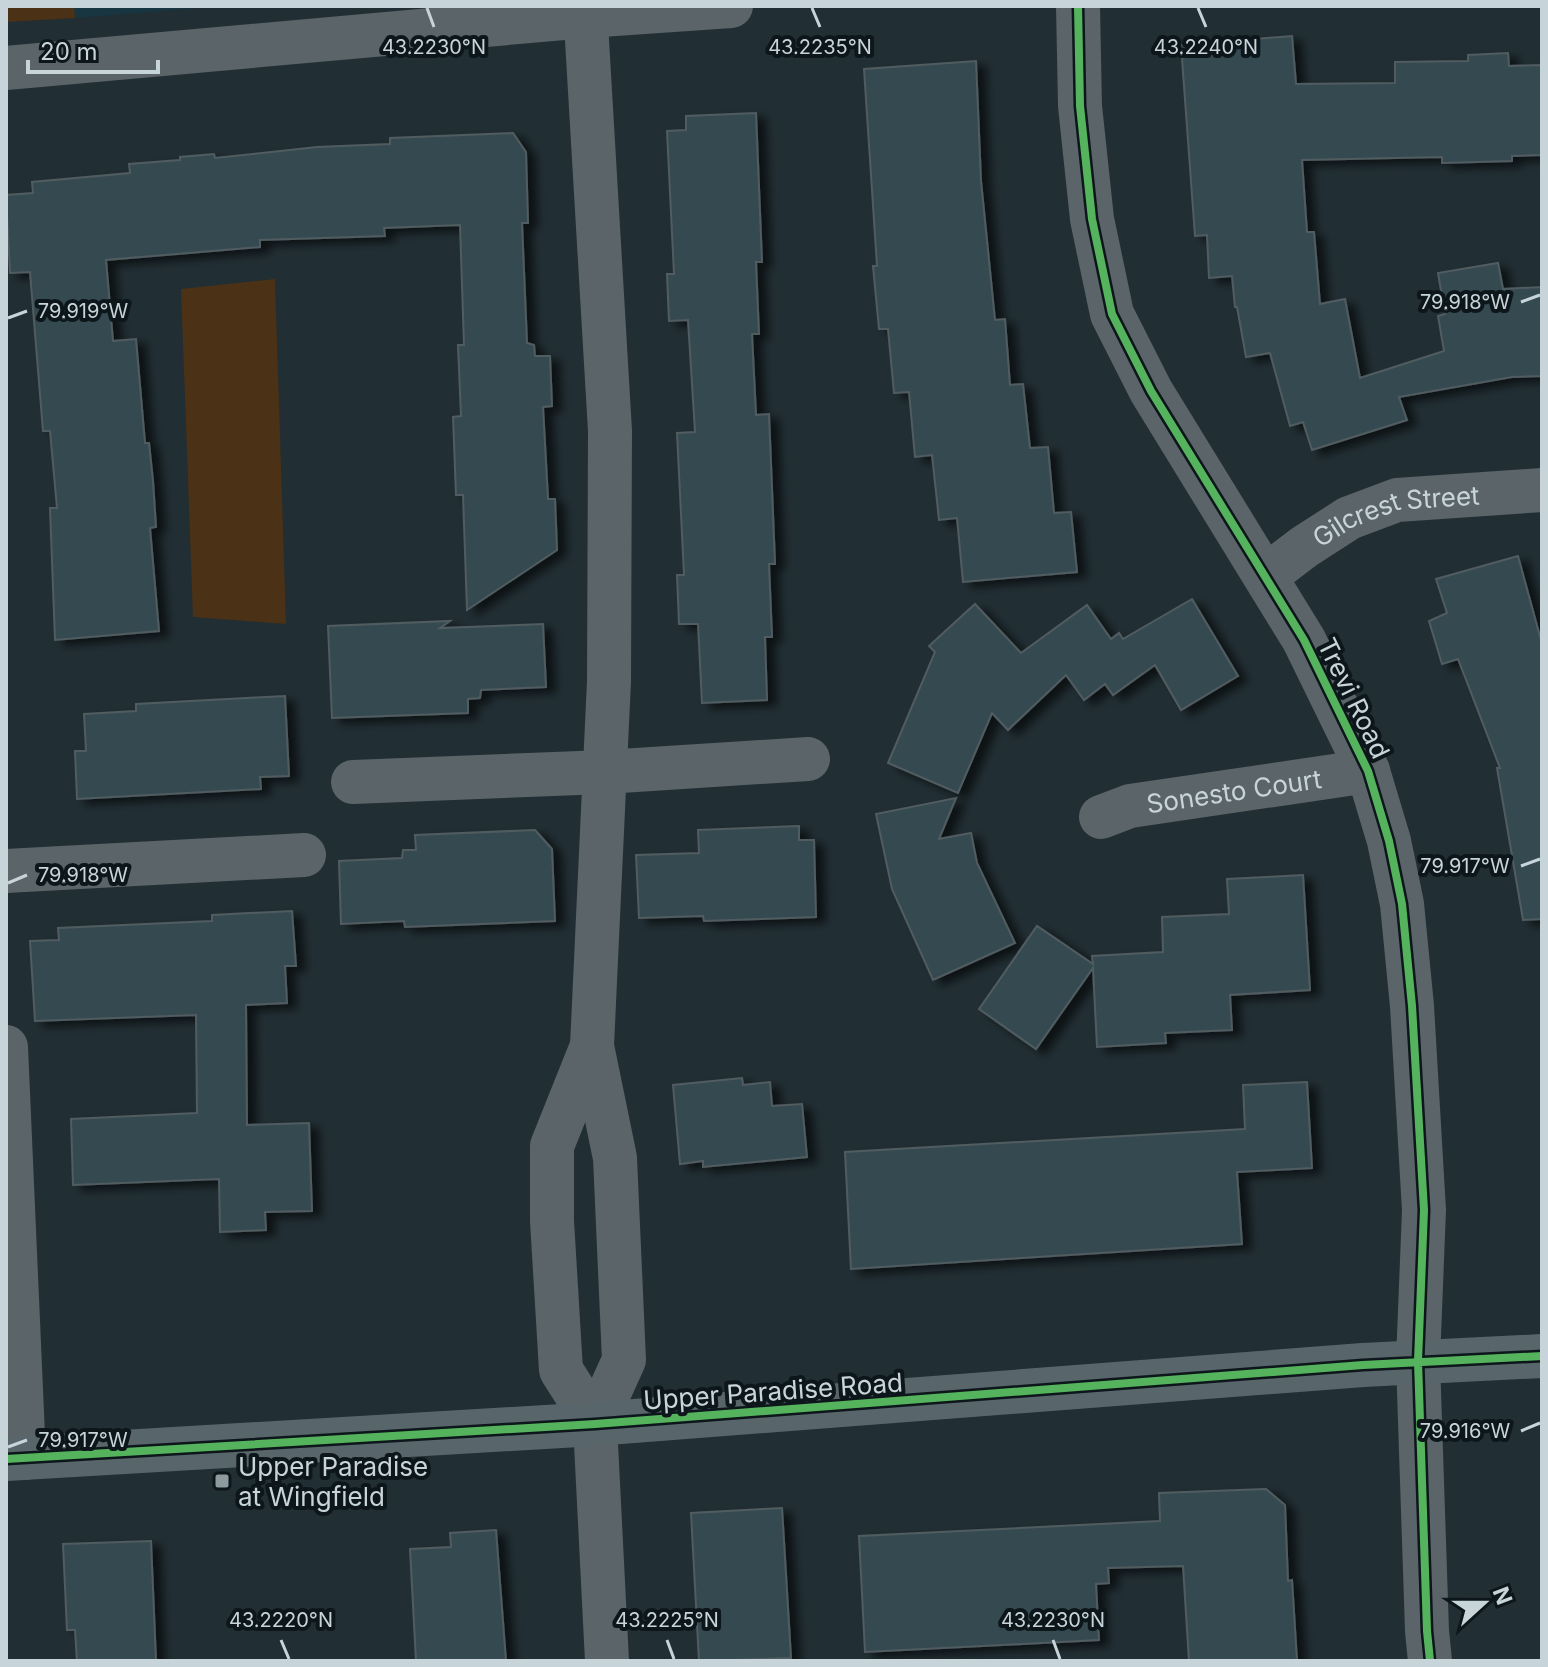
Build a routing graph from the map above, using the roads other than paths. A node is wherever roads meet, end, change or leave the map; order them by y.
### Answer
1 (731, 6) edge
2 (1078, 6) edge
3 (585, 11) edge
4 (277, 25) edge
5 (6, 68) edge
6 (1542, 490) edge
7 (1266, 576) junction
8 (808, 759) dead end
9 (1368, 771) junction
10 (605, 772) junction
11 (353, 782) dead end
12 (1101, 817) dead end
13 (304, 855) dead end
14 (6, 871) edge
15 (592, 1046) junction
16 (6, 1047) edge
17 (1542, 1356) edge
18 (1418, 1361) junction
19 (595, 1424) junction
20 (15, 1459) edge
21 (607, 1661) edge
22 (1430, 1661) edge

1 - 3 street
2 - 7 street, Trevi Road
3 - 4 street
3 - 10 street
4 - 5 street
6 - 7 street, Gilcrest Street
7 - 9 street, Trevi Road
8 - 10 street
9 - 12 street, Sonesto Court
9 - 18 street, Trevi Road
10 - 11 street
10 - 15 street
13 - 14 street
15 - 19 street
15 - 19 street
16 - 20 street
17 - 18 main road, Upper Paradise Road
18 - 19 main road, Upper Paradise Road
18 - 22 street, Trevi Road
19 - 20 main road, Upper Paradise Road
19 - 21 street

